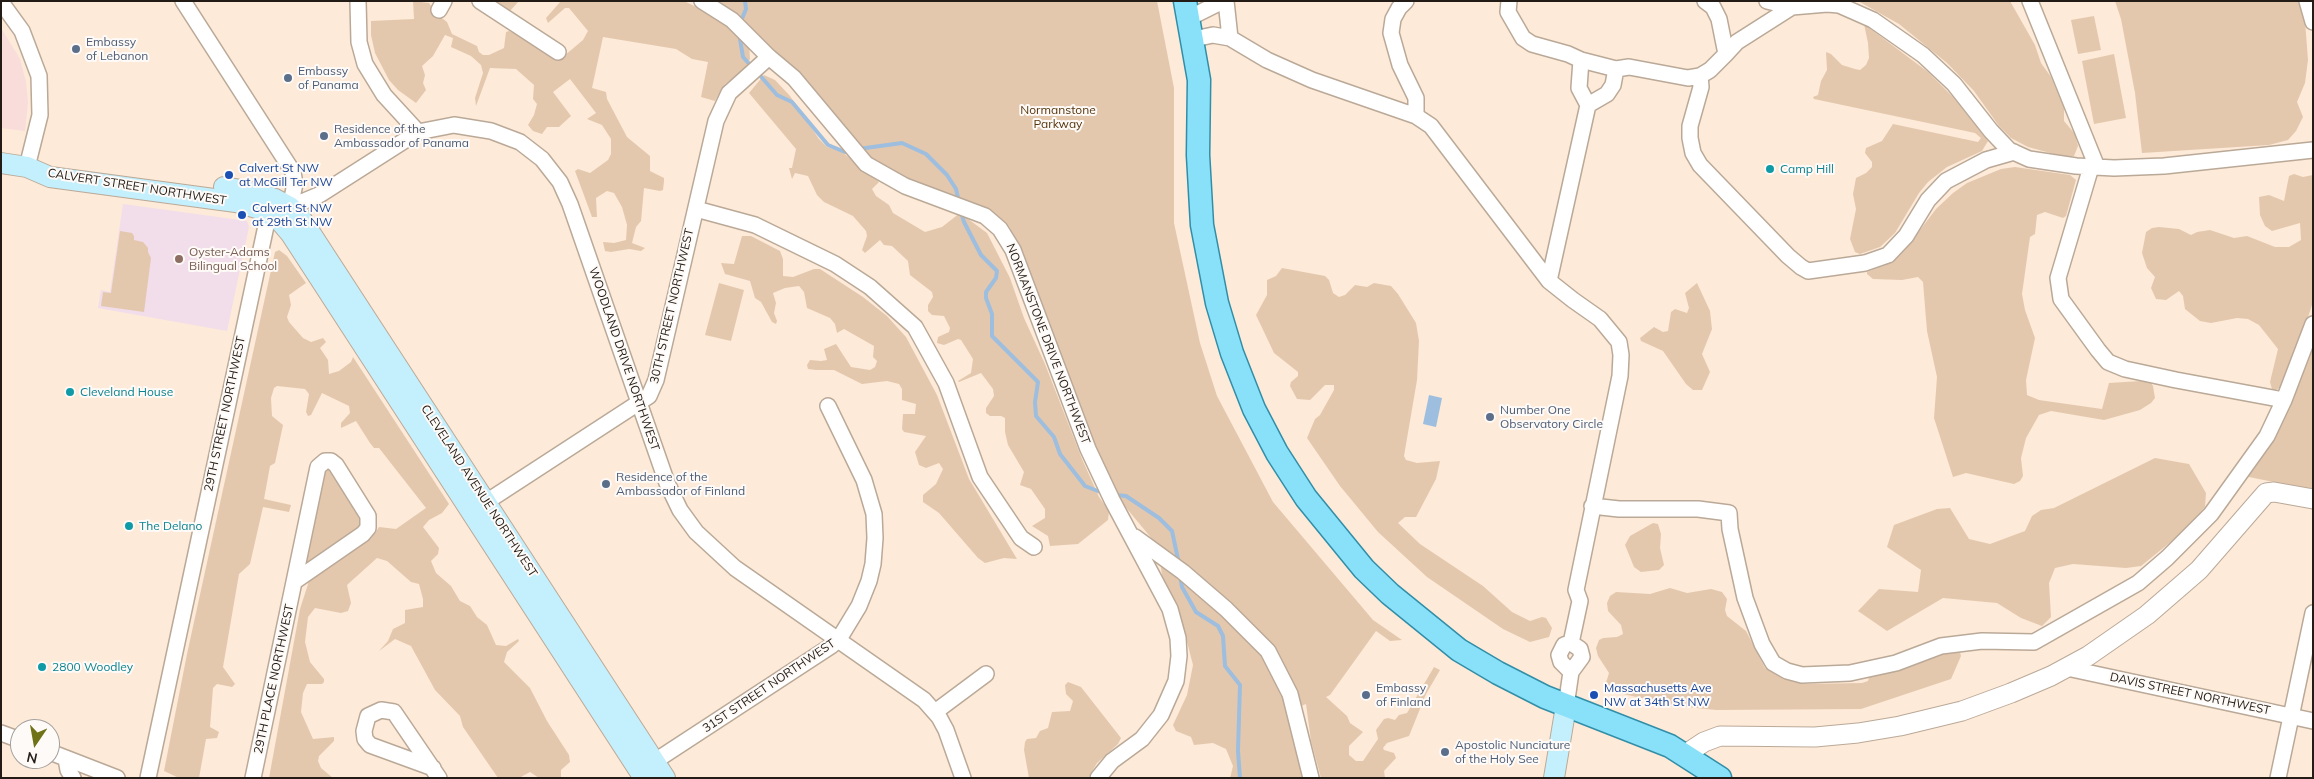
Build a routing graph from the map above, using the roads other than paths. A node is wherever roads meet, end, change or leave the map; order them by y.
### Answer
1 (183, 1) edge
2 (358, 1) edge
3 (480, 1) edge
4 (702, 1) edge
5 (1224, 1) edge
6 (1406, 1) edge
7 (1705, 1) edge
8 (1767, 1) edge
9 (2030, 1) edge
10 (2307, 1) edge
11 (1, 2) edge
12 (1508, 2) edge
13 (1827, 2) edge
14 (1792, 7) junction
15 (1190, 19) edge
16 (2313, 22) edge
17 (1230, 38) junction
18 (558, 52) dead end
19 (1726, 54) junction
20 (1581, 60) junction
21 (759, 66) junction
22 (1616, 69) junction
23 (1700, 76) junction
24 (1588, 105) junction
25 (1416, 116) junction
26 (418, 132) junction
27 (2313, 150) edge
28 (2014, 152) junction
29 (1, 163) edge
30 (27, 167) junction
31 (2094, 167) junction
32 (696, 208) junction
33 (282, 212) junction
34 (1550, 281) junction
35 (2313, 324) edge
36 (2284, 400) junction
37 (640, 403) junction
38 (828, 406) dead end
39 (2313, 500) edge
40 (1592, 506) junction
41 (478, 507) junction
42 (1132, 535) junction
43 (1034, 547) dead end
44 (295, 581) junction
45 (2313, 613) edge
46 (839, 639) junction
47 (1566, 646) junction
48 (2067, 668) junction
49 (1571, 672) junction
50 (986, 674) dead end
51 (1566, 706) junction
52 (935, 712) junction
53 (2291, 716) junction
54 (2313, 721) edge
55 (1686, 754) junction
56 (60, 756) edge
57 (66, 759) junction
58 (651, 772) edge
59 (436, 773) edge
60 (73, 778) edge
61 (117, 778) edge
62 (148, 778) edge
63 (253, 778) edge
64 (963, 778) edge
65 (1098, 778) edge
66 (1311, 778) edge
67 (1554, 778) edge
68 (1720, 778) edge
69 (2278, 778) edge

1 - 33 street, 29TH STREET NORTHWEST
2 - 26 street
3 - 18 street
4 - 21 street, NORMANSTONE DRIVE NORTHWEST
5 - 15 street
5 - 17 street
6 - 25 street
7 - 19 street
8 - 14 street
9 - 31 street
10 - 16 street
11 - 30 street
12 - 20 street
13 - 14 street
13 - 28 street
14 - 19 street
15 - 17 street
15 - 51 main road
17 - 25 street
19 - 23 street
20 - 22 street
20 - 24 street
21 - 32 street, 30TH STREET NORTHWEST
21 - 42 street, NORMANSTONE DRIVE NORTHWEST
22 - 23 street
22 - 24 street
23 - 28 street
24 - 34 street
25 - 34 street
26 - 33 street
26 - 37 street, WOODLAND DRIVE NORTHWEST
27 - 31 street
28 - 31 street
29 - 30 main road, CALVERT STREET NORTHWEST
30 - 33 main road, CALVERT STREET NORTHWEST
31 - 36 street
32 - 37 street, 30TH STREET NORTHWEST
32 - 43 street
33 - 41 main road, CLEVELAND AVENUE NORTHWEST
33 - 62 street, 29TH STREET NORTHWEST
34 - 40 street
35 - 36 street
36 - 40 street
37 - 41 street, 30TH STREET NORTHWEST
37 - 46 street, WOODLAND DRIVE NORTHWEST
38 - 46 street, 31ST STREET NORTHWEST
39 - 48 street
40 - 47 street
41 - 58 main road, CLEVELAND AVENUE NORTHWEST
42 - 65 street, NORMANSTONE DRIVE NORTHWEST
42 - 66 street
44 - 44 street, 29TH PLACE NORTHWEST
44 - 63 street, 29TH PLACE NORTHWEST
45 - 53 street
46 - 52 street, WOODLAND DRIVE NORTHWEST
46 - 58 street, 31ST STREET NORTHWEST
47 - 49 street
47 - 49 street
48 - 53 street, DAVIS STREET NORTHWEST
48 - 55 street
49 - 51 street
50 - 52 street
51 - 55 main road
51 - 67 main road
52 - 64 street, WOODLAND DRIVE NORTHWEST
53 - 54 street, DAVIS STREET NORTHWEST
53 - 69 street
55 - 68 main road
56 - 57 street
57 - 60 street
57 - 61 street
59 - 59 street

